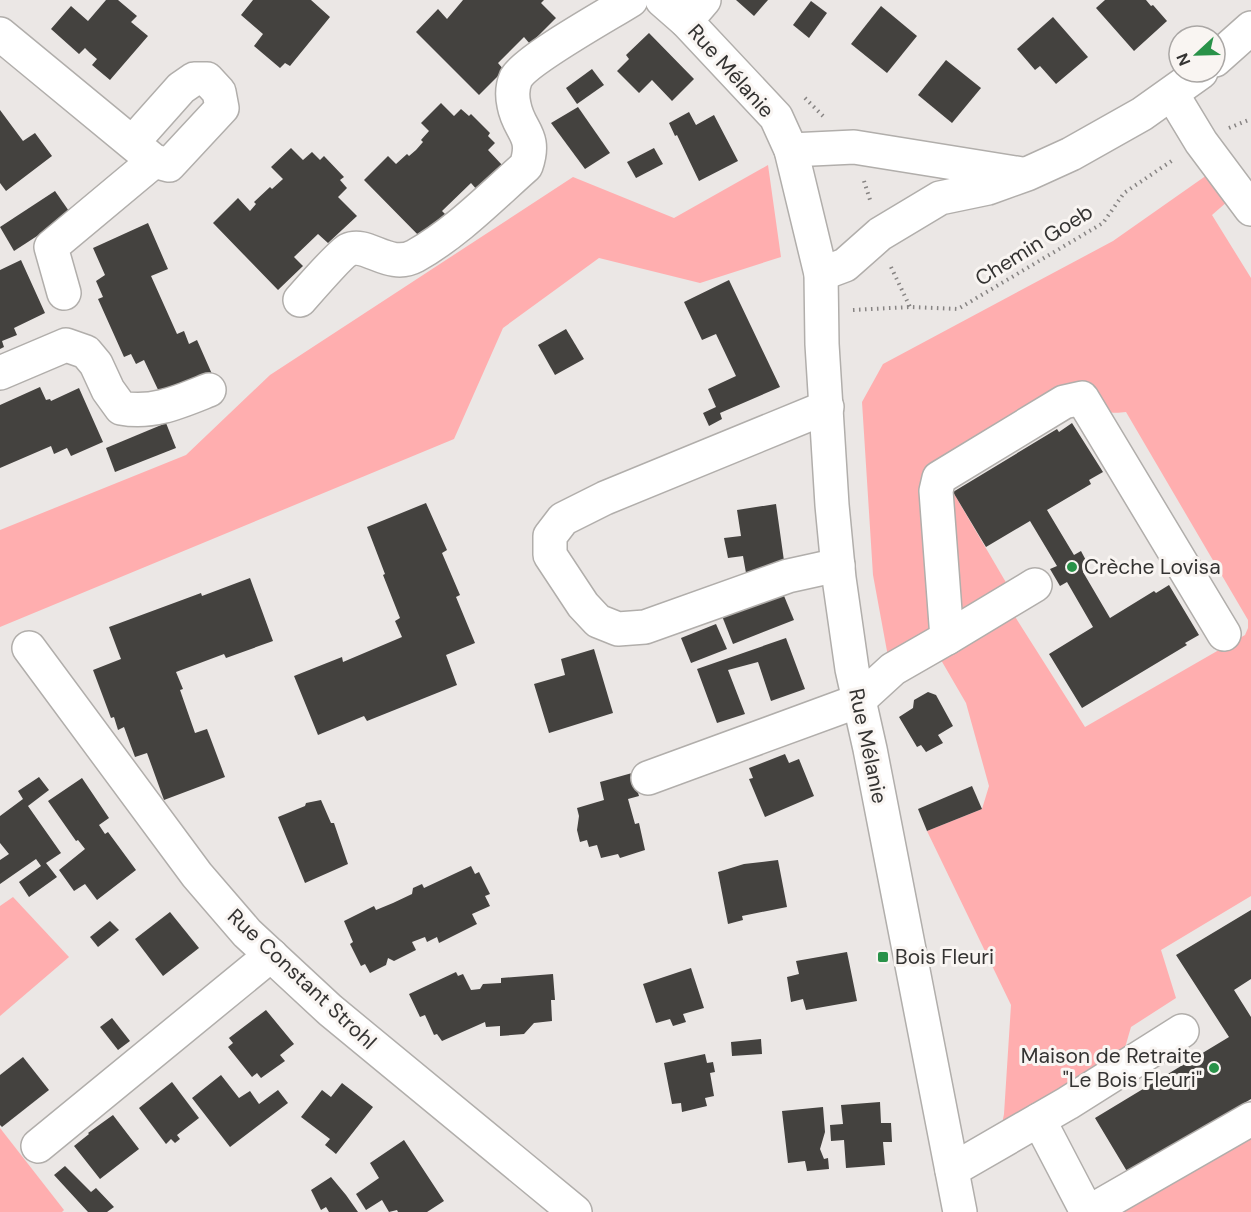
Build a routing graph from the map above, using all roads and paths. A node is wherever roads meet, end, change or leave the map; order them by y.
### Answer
1 (631, 0) edge
2 (662, 0) edge
3 (695, 10) edge
4 (1251, 28) edge
5 (0, 34) edge
6 (1227, 49) edge
7 (1251, 58) edge
8 (1227, 63) edge
9 (1185, 84) edge
10 (1172, 94) junction
11 (1251, 120) edge
12 (1201, 142) junction
13 (791, 150) junction
14 (1027, 174) junction
15 (1251, 209) edge
16 (880, 234) junction
17 (821, 274) junction
18 (64, 293) dead end
19 (300, 300) dead end
20 (910, 307) junction
21 (822, 312) junction
22 (0, 373) edge
23 (209, 390) dead end
24 (827, 407) junction
25 (838, 565) junction
26 (1035, 585) dead end
27 (1224, 634) dead end
28 (947, 638) junction
29 (28, 648) dead end
30 (858, 700) junction
31 (648, 778) dead end
32 (271, 955) junction
33 (1182, 1031) dead end
34 (1039, 1119) junction
35 (1251, 1119) edge
36 (38, 1146) dead end
37 (952, 1170) junction
38 (575, 1212) edge
39 (960, 1212) edge
40 (1088, 1212) edge

1 - 19 street
2 - 3 street, Rue Mélanie
3 - 13 street, Rue Mélanie
4 - 6 street
5 - 18 street
7 - 8 street
9 - 10 street
10 - 12 street
10 - 14 street
11 - 12 path, Chemin Goeb
12 - 15 street
12 - 20 path, Chemin Goeb
13 - 14 street
13 - 17 street, Rue Mélanie
14 - 16 street
16 - 17 street
16 - 20 path
17 - 21 street, Rue Mélanie
20 - 21 path, Chemin Goeb
21 - 24 street, Rue Mélanie
22 - 23 street
24 - 25 street, Rue Mélanie
24 - 25 street
25 - 30 street, Rue Mélanie
26 - 28 street
27 - 28 street
28 - 30 street
29 - 32 street, Rue Constant Strohl
30 - 31 street
30 - 37 street, Rue Mélanie
32 - 36 street
32 - 38 street, Rue Constant Strohl
33 - 34 street
34 - 37 street
34 - 40 street
35 - 40 street
37 - 39 street, Rue Mélanie

